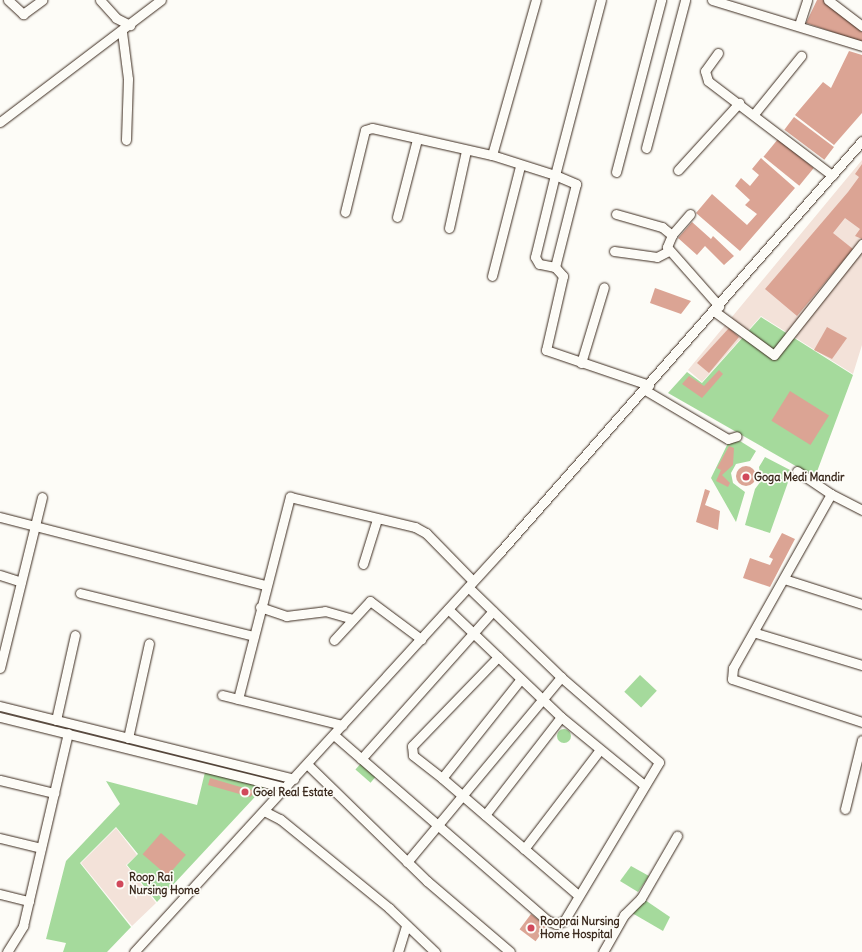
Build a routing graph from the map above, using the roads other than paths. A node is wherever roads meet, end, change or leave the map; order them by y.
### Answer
1 (8, 0) edge
2 (42, 0) edge
3 (100, 0) edge
4 (161, 0) edge
5 (536, 0) edge
6 (601, 0) edge
7 (661, 0) edge
8 (685, 0) edge
9 (712, 0) edge
10 (807, 0) edge
11 (828, 0) edge
12 (130, 25) junction
13 (799, 25) junction
14 (862, 26) edge
15 (122, 32) junction
16 (862, 46) edge
17 (718, 53) dead end
18 (801, 56) dead end
19 (739, 103) junction
20 (754, 114) junction
21 (0, 122) edge
22 (417, 139) junction
23 (126, 140) dead end
24 (862, 141) edge
25 (646, 148) dead end
26 (466, 151) junction
27 (492, 155) junction
28 (520, 166) junction
29 (678, 170) dead end
30 (616, 172) dead end
31 (554, 175) junction
32 (832, 175) junction
33 (346, 212) dead end
34 (616, 214) dead end
35 (690, 214) dead end
36 (398, 217) dead end
37 (449, 228) dead end
38 (672, 235) junction
39 (862, 244) edge
40 (614, 251) dead end
41 (669, 251) junction
42 (555, 267) junction
43 (492, 276) dead end
44 (604, 286) dead end
45 (717, 309) junction
46 (581, 363) junction
47 (647, 387) junction
48 (737, 436) dead end
49 (797, 470) dead end
50 (831, 494) junction
51 (42, 497) dead end
52 (862, 510) edge
53 (0, 517) edge
54 (377, 519) junction
55 (35, 527) junction
56 (363, 564) dead end
57 (0, 575) edge
58 (784, 579) junction
59 (21, 582) junction
60 (470, 584) junction
61 (265, 585) junction
62 (80, 593) dead end
63 (862, 604) edge
64 (260, 608) junction
65 (448, 609) junction
66 (493, 611) junction
67 (352, 619) junction
68 (474, 632) junction
69 (756, 633) junction
70 (75, 635) dead end
71 (254, 636) junction
72 (4, 638) edge
73 (421, 639) junction
74 (334, 640) dead end
75 (149, 643) dead end
76 (498, 657) junction
77 (862, 665) edge
78 (0, 668) edge
79 (561, 677) junction
80 (520, 680) junction
81 (222, 695) dead end
82 (238, 699) junction
83 (543, 700) junction
84 (0, 706) edge
85 (0, 717) edge
86 (560, 717) junction
87 (56, 720) junction
88 (862, 722) edge
89 (342, 725) junction
90 (68, 733) junction
91 (334, 735) junction
92 (128, 738) junction
93 (862, 740) edge
94 (599, 751) junction
95 (361, 759) junction
96 (307, 764) junction
97 (442, 778) junction
98 (294, 779) junction
99 (0, 780) edge
100 (644, 785) junction
101 (286, 788) junction
102 (54, 792) junction
103 (462, 796) junction
104 (845, 809) dead end
105 (264, 811) junction
106 (485, 815) junction
107 (438, 826) junction
108 (677, 836) dead end
109 (0, 838) edge
110 (41, 848) junction
111 (524, 849) junction
112 (407, 862) junction
113 (0, 894) edge
114 (578, 895) junction
115 (29, 902) junction
116 (406, 924) junction
117 (5, 948) edge
118 (134, 952) edge
119 (398, 952) edge
120 (434, 952) edge
121 (510, 952) edge
122 (603, 952) edge

1 - 2 street
3 - 12 street
4 - 12 street
5 - 27 street
6 - 31 street
7 - 30 street
8 - 25 street
9 - 13 street
10 - 13 street
11 - 14 street
12 - 15 street
13 - 16 street
15 - 21 street
15 - 23 street
17 - 19 street
18 - 20 street
19 - 20 street
19 - 29 street
20 - 32 street
22 - 26 street
22 - 33 street
22 - 36 street
24 - 32 street
26 - 27 street
26 - 37 street
27 - 28 street
28 - 31 street
28 - 43 street
31 - 42 street
31 - 42 street
32 - 45 street
34 - 38 street
35 - 38 street
38 - 41 street
39 - 45 street
40 - 41 street
41 - 45 street
42 - 46 street
44 - 46 street
45 - 47 street
46 - 47 street
47 - 48 street
47 - 60 street
49 - 50 street
50 - 52 street
50 - 58 street
51 - 55 street
53 - 55 street
54 - 56 street
54 - 60 street
54 - 61 street
55 - 59 street
55 - 61 street
57 - 59 street
58 - 63 street
58 - 69 street
59 - 72 street
60 - 65 street
60 - 66 street
61 - 64 street
62 - 71 street
64 - 67 street
64 - 71 street
65 - 68 street
65 - 73 street
66 - 68 street
66 - 79 street
67 - 73 street
67 - 74 street
68 - 76 street
68 - 95 street
69 - 77 street
69 - 88 street
70 - 87 street
71 - 82 street
72 - 78 street
73 - 89 street
75 - 92 street
76 - 80 street
76 - 97 street
79 - 83 street
79 - 100 street
80 - 83 street
80 - 97 street
81 - 82 street
82 - 89 street
83 - 86 street
83 - 103 street
84 - 87 street
85 - 90 street
86 - 94 street
86 - 106 street
87 - 92 street
89 - 91 street
90 - 101 street
90 - 102 street
91 - 95 street
91 - 96 street
92 - 98 street
93 - 104 street
94 - 100 street
94 - 111 street
95 - 107 street
96 - 98 street
96 - 112 street
97 - 103 street
98 - 101 street
99 - 102 street
100 - 114 street
101 - 105 street
102 - 110 street
103 - 106 street
103 - 107 street
105 - 116 street
105 - 118 street
106 - 111 street
107 - 112 street
107 - 114 street
108 - 122 street
109 - 110 street
110 - 115 street
111 - 114 street
112 - 121 street
113 - 115 street
115 - 117 street
116 - 119 street
116 - 120 street

